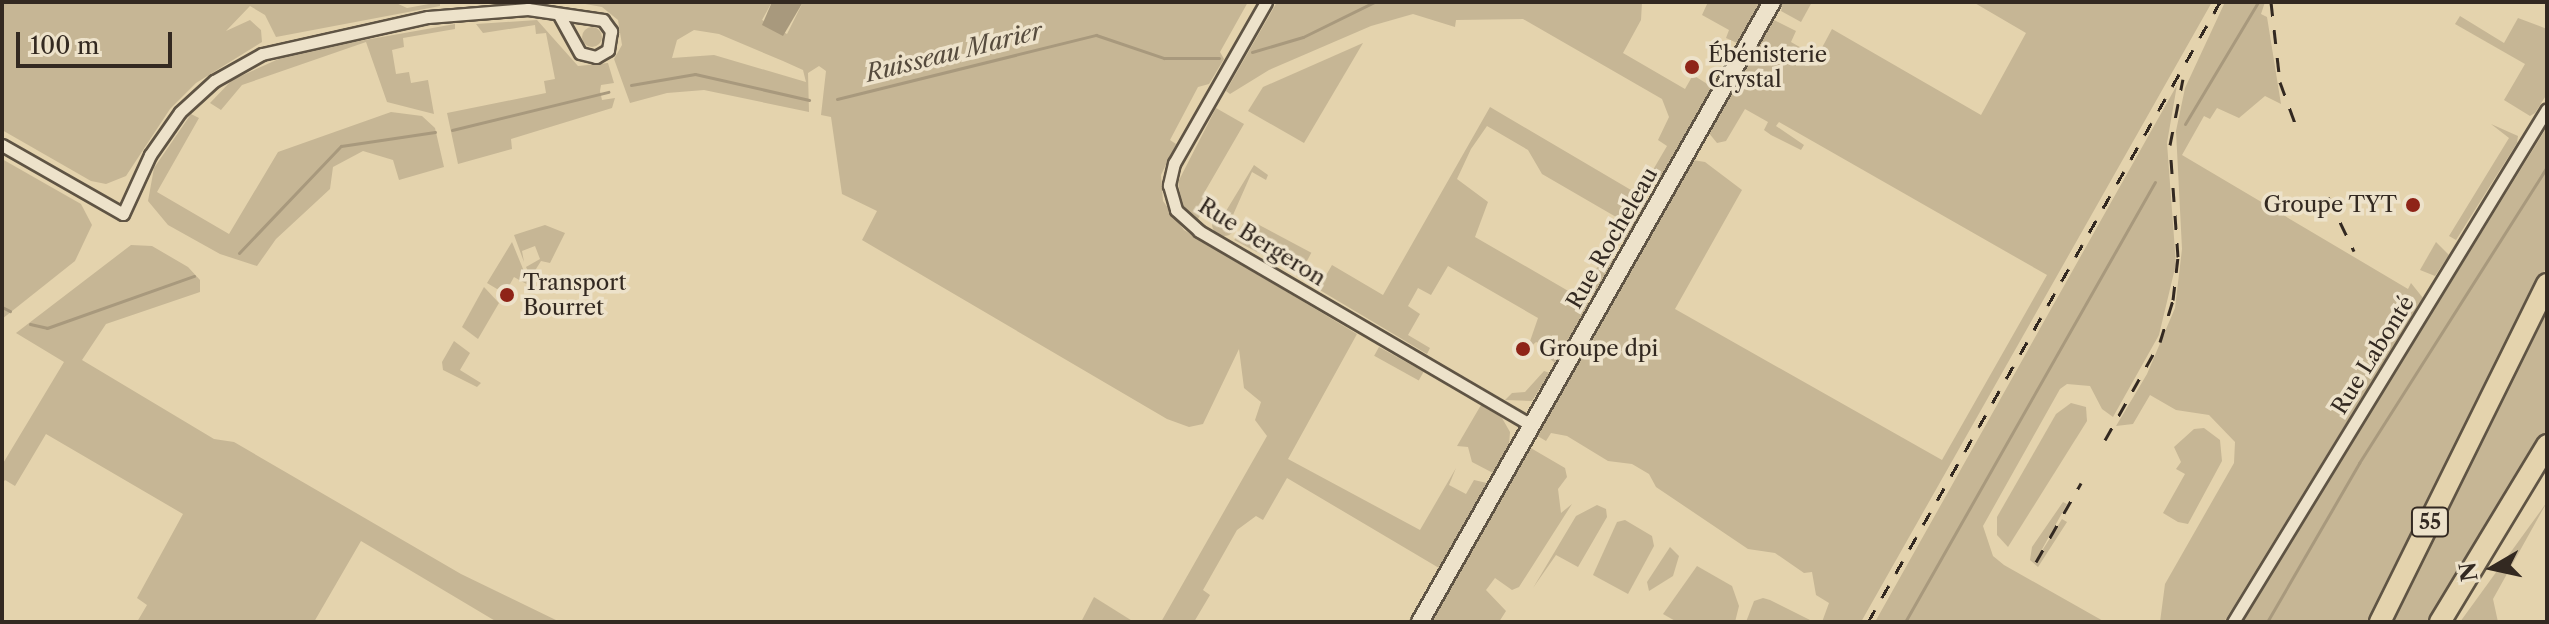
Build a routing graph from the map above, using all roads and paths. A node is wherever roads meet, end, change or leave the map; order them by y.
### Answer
1 (1266, 2) edge
2 (1772, 2) edge
3 (559, 15) junction
4 (2547, 109) edge
5 (2, 145) edge
6 (2547, 284) edge
7 (1531, 425) junction
8 (2547, 445) edge
9 (1420, 622) edge
10 (2233, 622) edge
11 (2380, 622) edge
12 (2440, 622) edge

1 - 7 street, Rue Bergeron
2 - 7 street, Rue Rocheleau
3 - 3 street
3 - 5 street
4 - 10 street, Rue Labonté
6 - 11 highway, 55
7 - 9 street, Rue Rocheleau
8 - 12 highway

